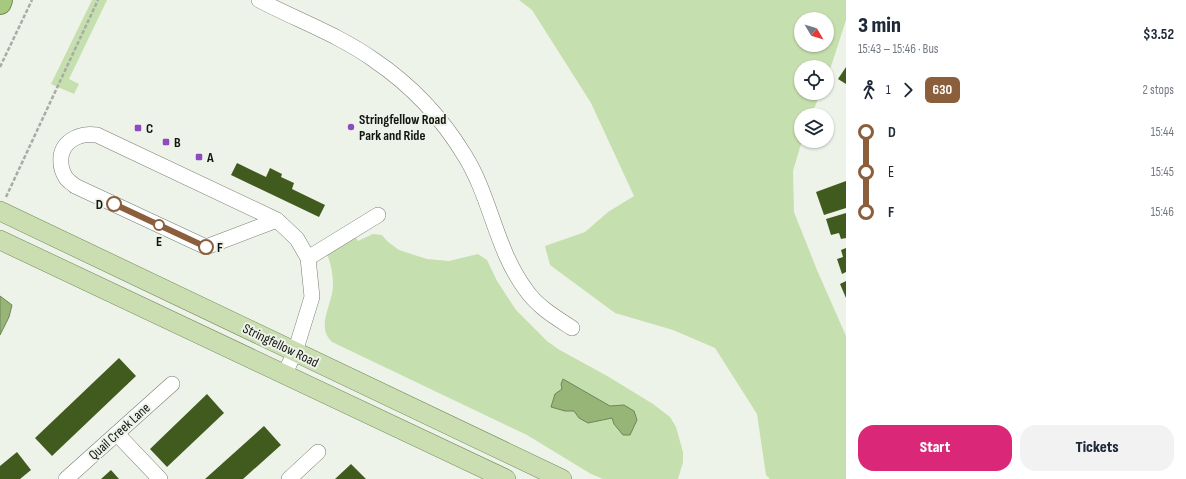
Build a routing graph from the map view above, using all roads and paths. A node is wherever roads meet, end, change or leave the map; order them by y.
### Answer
1 (32, 0) edge
2 (98, 0) edge
3 (259, 0) edge
4 (0, 67) edge
5 (3, 205) edge
6 (378, 215) dead end
7 (277, 220) junction
8 (0, 240) edge
9 (308, 258) junction
10 (572, 328) dead end
11 (295, 352) junction
12 (284, 374) junction
13 (172, 384) dead end
14 (117, 434) junction
15 (318, 452) dead end
16 (66, 479) edge
17 (160, 479) edge
18 (289, 479) edge
19 (506, 479) edge
20 (562, 479) edge

1 - 4 path
2 - 5 path
3 - 10 street
5 - 11 main road, Stringfellow Road
6 - 9 street
7 - 7 street
7 - 9 street
8 - 12 main road, Stringfellow Road
9 - 11 street
11 - 12 street
11 - 20 main road, Stringfellow Road
12 - 19 main road, Stringfellow Road
13 - 14 street, Quail Creek Lane
14 - 16 street, Quail Creek Lane
14 - 17 street
15 - 18 street

